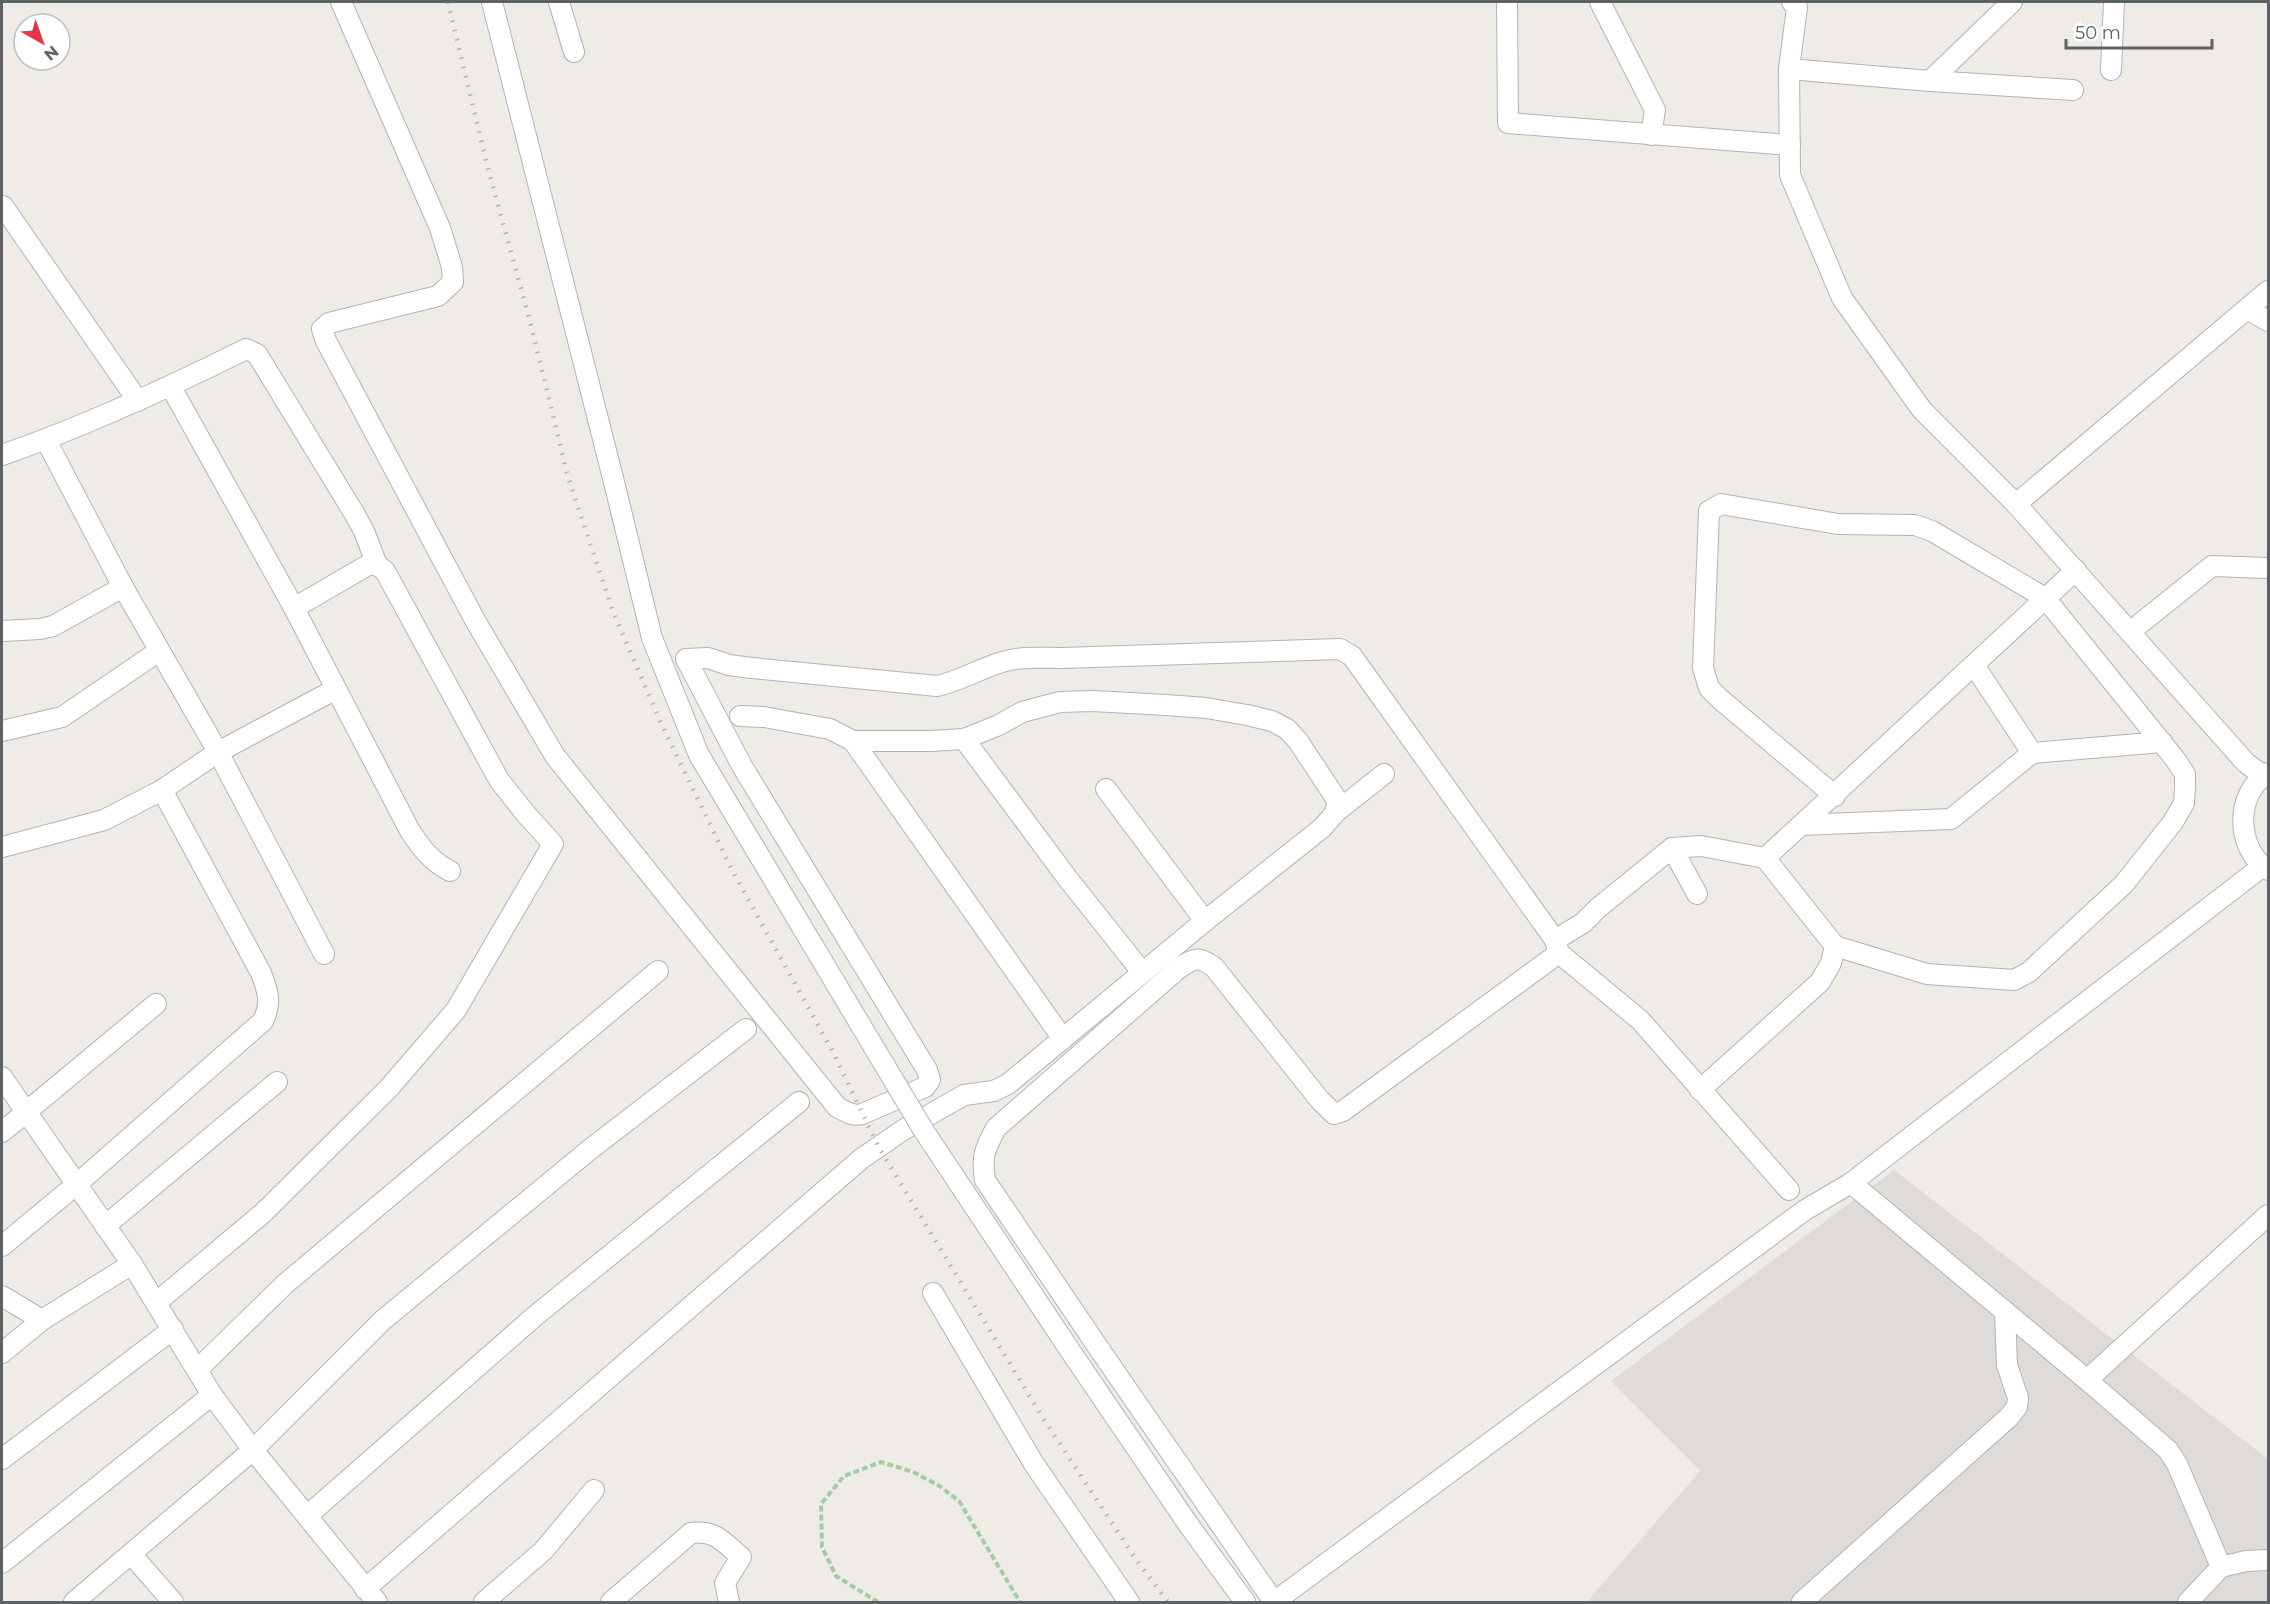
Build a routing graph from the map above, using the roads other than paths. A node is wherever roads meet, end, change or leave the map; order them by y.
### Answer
1 (341, 2) edge
2 (492, 2) edge
3 (559, 2) edge
4 (1508, 2) edge
5 (1600, 2) edge
6 (2012, 2) edge
7 (2114, 2) edge
8 (1797, 3) edge
9 (574, 52) dead end
10 (1789, 69) junction
11 (2111, 70) dead end
12 (1930, 81) junction
13 (2073, 90) dead end
14 (1651, 135) junction
15 (1790, 145) junction
16 (3, 206) edge
17 (2268, 291) edge
18 (2247, 309) junction
19 (2268, 321) edge
20 (171, 387) junction
21 (138, 401) junction
22 (46, 440) junction
23 (2, 455) edge
24 (2016, 504) junction
25 (377, 565) junction
26 (2268, 568) edge
27 (2076, 570) junction
28 (123, 587) junction
29 (2045, 598) junction
30 (294, 608) junction
31 (2131, 631) junction
32 (2, 632) edge
33 (159, 651) junction
34 (1974, 665) junction
35 (336, 689) junction
36 (740, 716) dead end
37 (2, 731) edge
38 (964, 739) junction
39 (853, 741) junction
40 (2162, 742) junction
41 (218, 752) junction
42 (2032, 753) junction
43 (1384, 774) dead end
44 (2266, 774) edge
45 (1106, 789) dead end
46 (162, 790) junction
47 (1834, 796) junction
48 (1336, 812) junction
49 (1801, 825) junction
50 (2, 847) edge
51 (1672, 848) junction
52 (1765, 858) junction
53 (2266, 868) edge
54 (450, 871) dead end
55 (1697, 894) dead end
56 (1204, 921) junction
57 (1835, 946) junction
58 (1557, 947) junction
59 (324, 954) dead end
60 (658, 971) dead end
61 (1142, 972) junction
62 (156, 1005) dead end
63 (746, 1029) dead end
64 (1063, 1039) junction
65 (2, 1077) edge
66 (277, 1082) dead end
67 (1700, 1090) junction
68 (799, 1102) dead end
69 (27, 1113) junction
70 (2, 1132) edge
71 (1851, 1183) junction
72 (77, 1184) junction
73 (1789, 1190) dead end
74 (2268, 1215) edge
75 (105, 1226) junction
76 (2, 1246) edge
77 (132, 1264) junction
78 (933, 1293) dead end
79 (2, 1296) edge
80 (157, 1302) junction
81 (2005, 1311) junction
82 (42, 1320) junction
83 (173, 1329) junction
84 (2, 1353) edge
85 (197, 1370) junction
86 (2088, 1380) junction
87 (212, 1395) junction
88 (253, 1450) junction
89 (2, 1459) edge
90 (594, 1490) dead end
91 (307, 1516) junction
92 (131, 1554) junction
93 (2268, 1560) edge
94 (2, 1563) edge
95 (2221, 1567) junction
96 (371, 1596) edge
97 (74, 1602) edge
98 (173, 1602) edge
99 (484, 1602) edge
100 (611, 1602) edge
101 (729, 1602) edge
102 (1129, 1602) edge
103 (1245, 1602) edge
104 (1274, 1602) edge
105 (1802, 1602) edge
106 (2188, 1602) edge

1 - 58 street
2 - 103 street, bridge
3 - 9 street
4 - 14 street
5 - 14 street
6 - 12 street
7 - 11 street
8 - 10 street
10 - 12 street
10 - 15 street
12 - 13 street
14 - 15 street
15 - 24 street
16 - 21 street
17 - 18 street
18 - 19 street
18 - 24 street
20 - 21 street
20 - 25 street
20 - 30 street
21 - 22 street
22 - 23 street
22 - 28 street
24 - 27 street
25 - 30 street
25 - 80 street
26 - 31 street
27 - 29 street
27 - 31 street
28 - 32 street
28 - 33 street
29 - 34 street
29 - 40 street
29 - 47 street
30 - 35 street
31 - 44 street
33 - 37 street
33 - 41 street
34 - 42 street
34 - 47 street
35 - 41 street
35 - 54 street
36 - 39 street
38 - 39 street
38 - 48 street
38 - 61 street
39 - 64 street
40 - 42 street
40 - 57 street
41 - 46 street
41 - 59 street
42 - 49 street
43 - 48 street
44 - 53 street
45 - 56 street
46 - 50 street
46 - 72 street
47 - 49 street
48 - 56 street
49 - 52 street
51 - 52 street
51 - 55 street
51 - 58 street
52 - 57 street
53 - 71 street
56 - 61 street
57 - 67 street
58 - 67 street
58 - 104 street
60 - 85 street
61 - 64 street
62 - 69 street
63 - 88 street
64 - 96 street
65 - 69 street
66 - 75 street
67 - 73 street
68 - 91 street
69 - 70 street
69 - 72 street
71 - 81 street
71 - 104 street
72 - 75 street
72 - 76 street
74 - 86 street
75 - 77 street
77 - 80 street
77 - 82 street
78 - 102 street
79 - 82 street
80 - 83 street
81 - 86 street
81 - 105 street
82 - 84 street
83 - 85 street
83 - 89 street
85 - 87 street
86 - 95 street
87 - 88 street
87 - 94 street
88 - 91 street
88 - 92 street
90 - 99 street
91 - 96 street
92 - 97 street
92 - 98 street
93 - 95 street
95 - 106 street
100 - 101 street

